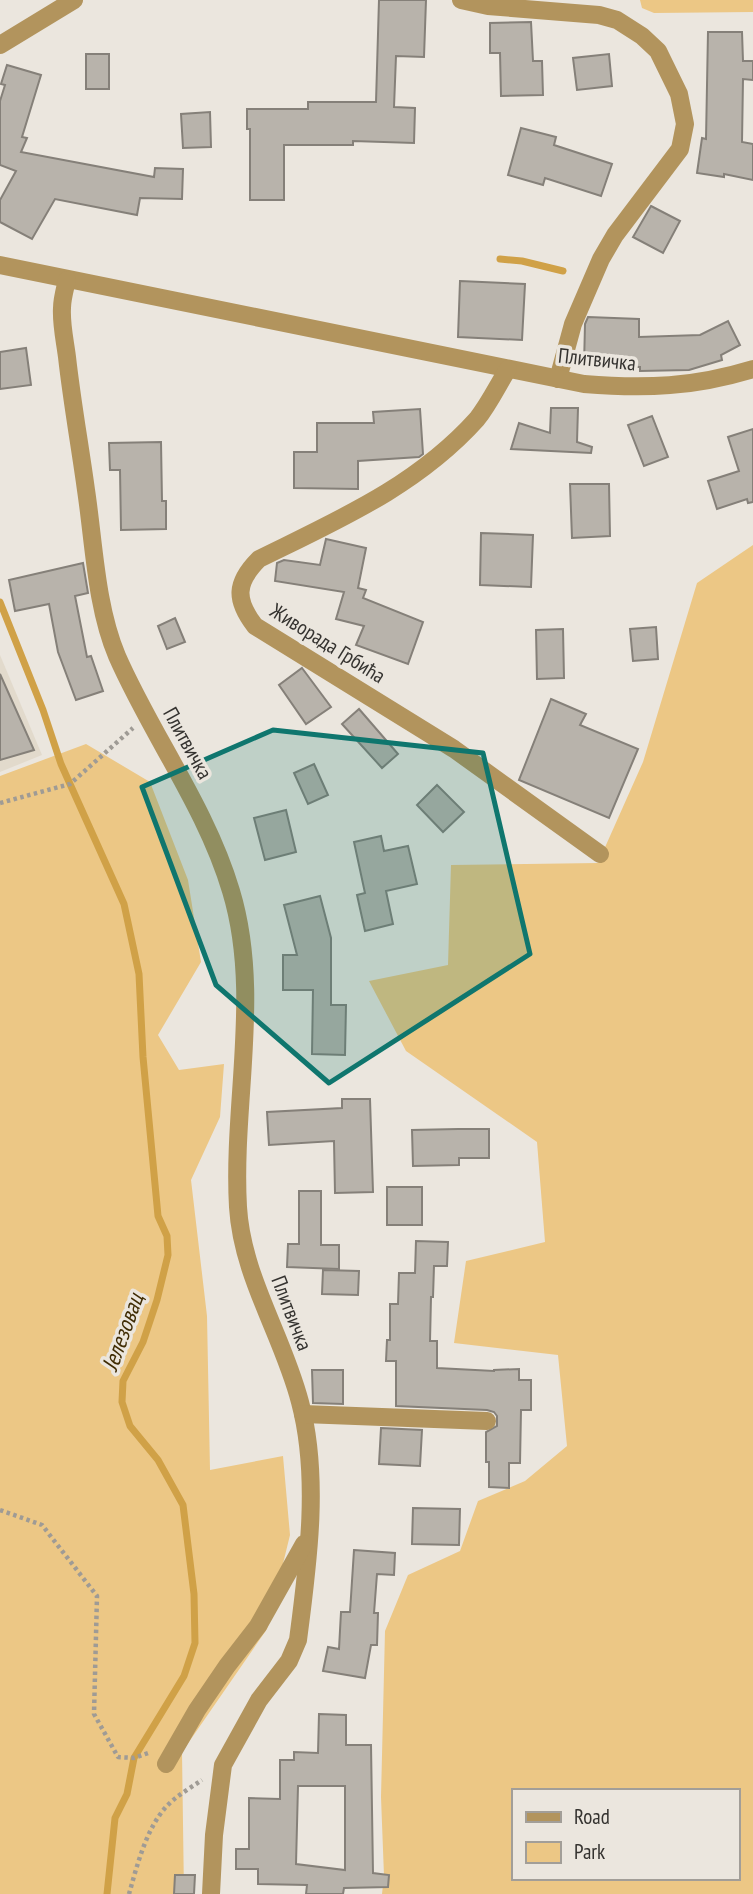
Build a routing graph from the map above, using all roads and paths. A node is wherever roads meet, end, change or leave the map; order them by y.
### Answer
1 (74, 0) edge
2 (461, 0) edge
3 (0, 46) edge
4 (0, 265) edge
5 (67, 280) junction
6 (508, 369) junction
7 (753, 369) edge
8 (558, 379) junction
9 (146, 715) junction
10 (0, 803) edge
11 (600, 854) dead end
12 (303, 1413) junction
13 (487, 1421) dead end
14 (0, 1510) edge
15 (308, 1538) junction
16 (178, 1744) junction
17 (166, 1764) dead end
18 (223, 1765) junction
19 (129, 1894) edge
20 (211, 1894) edge

1 - 3 street
2 - 8 street
4 - 5 street
5 - 6 street, Плитвичка
5 - 9 street, Плитвичка
6 - 8 street, Плитвичка
6 - 11 street, Живорада Грбића
7 - 8 street, Плитвичка
9 - 10 path
9 - 12 street, Плитвичка
12 - 13 street
12 - 15 street, Плитвичка
14 - 16 path
15 - 16 street
15 - 18 street, Плитвичка
16 - 17 street
18 - 19 path
18 - 20 street, Плитвичка

